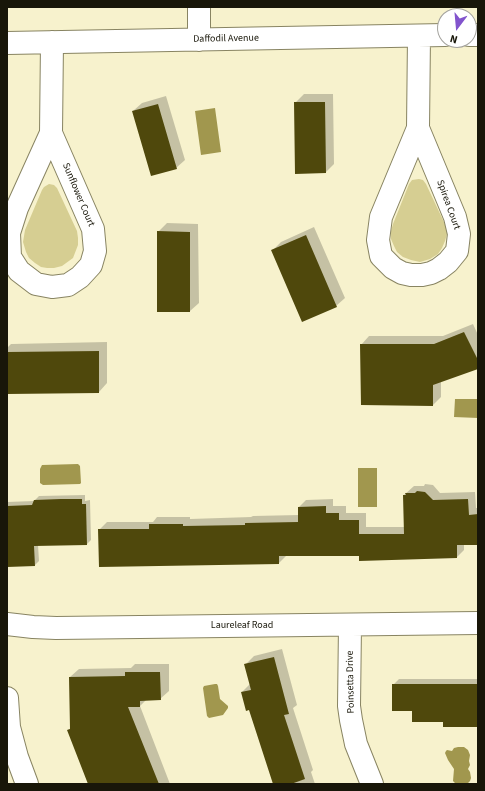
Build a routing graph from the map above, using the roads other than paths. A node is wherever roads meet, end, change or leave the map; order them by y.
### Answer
1 (199, 7) edge
2 (437, 35) edge
3 (420, 36) junction
4 (199, 40) junction
5 (52, 42) junction
6 (7, 43) edge
7 (418, 128) junction
8 (51, 133) junction
9 (478, 623) edge
10 (350, 625) junction
11 (7, 626) edge
12 (7, 698) edge
13 (27, 784) edge
14 (372, 784) edge

1 - 4 street
2 - 3 street, Daffodil Avenue
3 - 4 street, Daffodil Avenue
3 - 7 street, Spirea Court
4 - 5 street, Daffodil Avenue
5 - 6 street, Daffodil Avenue
5 - 8 street, Sunflower Court
7 - 7 street, Spirea Court
8 - 8 street, Sunflower Court
9 - 10 street, Laureleaf Road
10 - 11 street, Laureleaf Road
10 - 14 street, Poinsetta Drive
12 - 13 street

